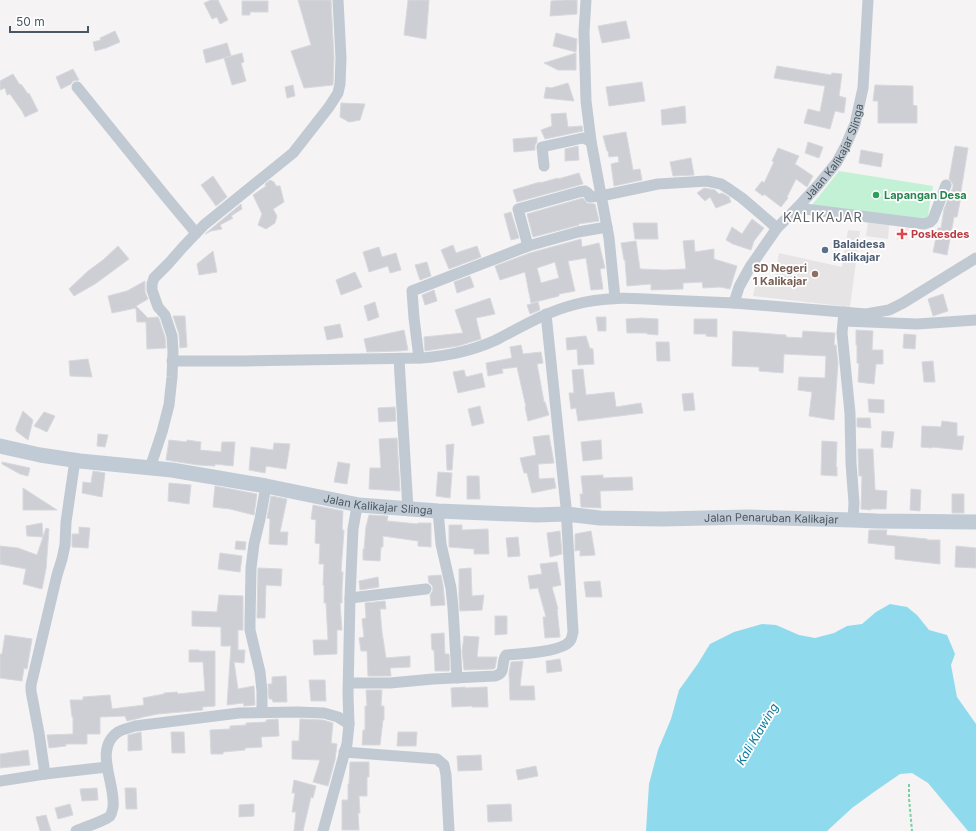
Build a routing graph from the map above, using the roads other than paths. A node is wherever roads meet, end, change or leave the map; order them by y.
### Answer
1 (338, 0) edge
2 (586, 0) edge
3 (868, 0) edge
4 (77, 87) dead end
5 (591, 141) junction
6 (544, 166) dead end
7 (946, 185) dead end
8 (601, 196) junction
9 (797, 208) junction
10 (607, 227) junction
11 (777, 228) junction
12 (196, 233) junction
13 (528, 246) junction
14 (976, 258) edge
15 (614, 298) junction
16 (734, 303) junction
17 (546, 316) junction
18 (844, 316) junction
19 (976, 320) edge
20 (419, 358) junction
21 (399, 359) junction
22 (172, 361) junction
23 (0, 446) edge
24 (75, 460) junction
25 (150, 468) junction
26 (266, 486) junction
27 (359, 505) junction
28 (408, 509) junction
29 (438, 511) junction
30 (566, 514) junction
31 (853, 520) junction
32 (976, 522) edge
33 (426, 589) dead end
34 (350, 598) junction
35 (457, 678) junction
36 (349, 683) junction
37 (262, 712) junction
38 (350, 724) junction
39 (344, 752) junction
40 (107, 767) junction
41 (45, 774) junction
42 (0, 781) edge
43 (76, 831) edge
44 (322, 831) edge
45 (449, 831) edge

1 - 12 street
2 - 5 street
3 - 9 street, Jalan Kalikajar Slinga
4 - 12 street
5 - 6 street
5 - 8 street
7 - 9 street
8 - 10 street
8 - 11 street
8 - 13 street
9 - 11 street, Jalan Kalikajar Slinga
10 - 13 street
10 - 15 street
11 - 16 street, Jalan Kalikajar Slinga
12 - 22 street
13 - 20 street
14 - 18 street
15 - 16 street
15 - 17 street
16 - 18 street
17 - 20 street
17 - 30 street
18 - 19 street
18 - 31 street
20 - 21 street
21 - 22 street
21 - 28 street
22 - 25 street
23 - 24 street, Jalan Kalikajar Slinga
24 - 25 street, Jalan Kalikajar Slinga
24 - 41 street
25 - 26 street, Jalan Kalikajar Slinga
26 - 27 street, Jalan Kalikajar Slinga
26 - 37 street
27 - 28 street, Jalan Kalikajar Slinga
27 - 34 street
28 - 29 street, Jalan Kalikajar Slinga
29 - 30 street, Jalan Kalikajar Slinga
29 - 35 street
30 - 31 street, Jalan Penaruban Kalikajar
30 - 35 street
31 - 32 street, Jalan Penaruban Kalikajar
33 - 34 street
34 - 36 street
35 - 36 street
36 - 38 street
37 - 38 street
37 - 40 street
38 - 39 street
39 - 44 street
39 - 45 street
40 - 41 street
40 - 43 street
41 - 42 street

